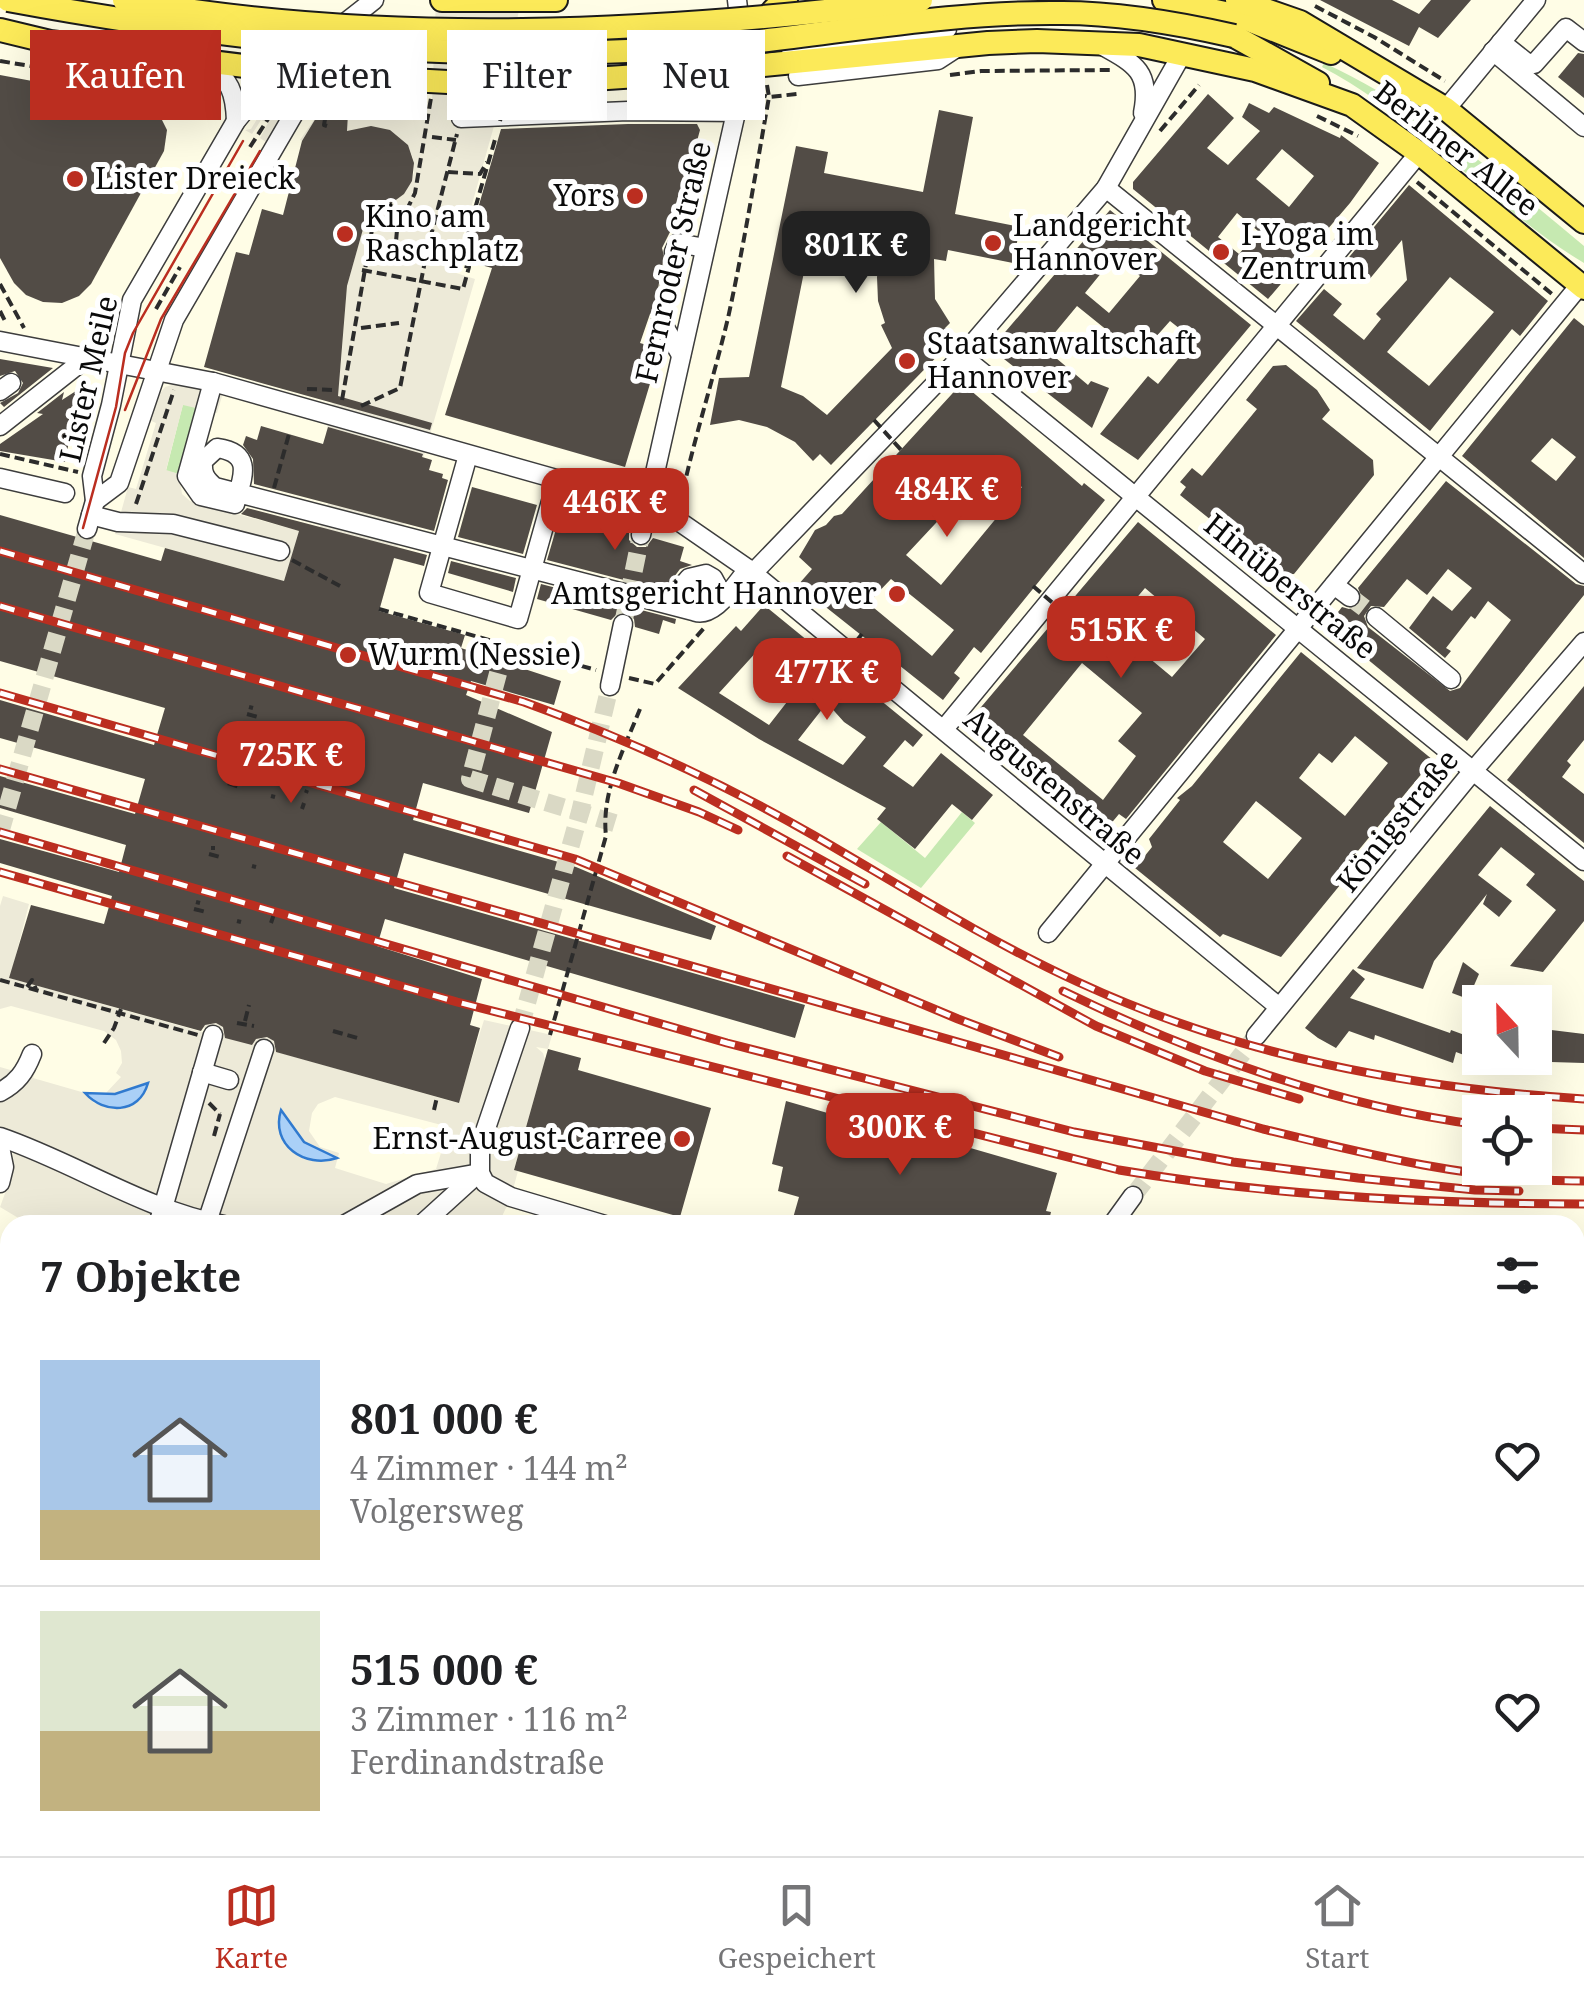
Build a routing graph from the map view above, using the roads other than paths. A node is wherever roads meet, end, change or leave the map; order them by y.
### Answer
1 (8, 0) edge
2 (124, 0) edge
3 (149, 0) edge
4 (374, 0) edge
5 (442, 0) edge
6 (556, 0) edge
7 (737, 0) edge
8 (788, 0) edge
9 (921, 0) edge
10 (1164, 0) edge
11 (1536, 0) edge
12 (1237, 17) edge
13 (0, 30) edge
14 (143, 30) edge
15 (337, 30) edge
16 (355, 30) edge
17 (742, 30) edge
18 (759, 30) edge
19 (895, 36) junction
20 (964, 36) junction
21 (30, 37) edge
22 (1584, 42) edge
23 (1098, 43) junction
24 (1497, 47) junction
25 (878, 54) junction
26 (1182, 54) junction
27 (765, 75) edge
28 (221, 76) edge
29 (627, 82) edge
30 (802, 85) road end
31 (427, 86) edge
32 (1352, 105) junction
33 (1446, 108) junction
34 (241, 115) edge
35 (299, 120) edge
36 (734, 120) edge
37 (236, 121) junction
38 (1584, 127) edge
39 (1140, 129) junction
40 (1411, 161) junction
41 (1106, 188) junction
42 (1584, 222) edge
43 (705, 248) junction
44 (674, 252) dead end
45 (1582, 287) edge
46 (660, 321) tunnel mouth
47 (1276, 325) junction
48 (0, 341) edge
49 (681, 355) junction
50 (89, 356) junction
51 (962, 356) junction
52 (118, 362) junction
53 (155, 370) junction
54 (213, 382) junction
55 (0, 426) edge
56 (468, 455) junction
57 (1439, 456) junction
58 (0, 478) edge
59 (557, 480) junction
60 (65, 493) dead end
61 (1135, 496) junction
62 (647, 506) junction
63 (91, 515) junction
64 (641, 535) tunnel mouth
65 (280, 551) road end
66 (751, 571) junction
67 (1584, 574) edge
68 (1334, 585) junction
69 (1350, 598) tunnel mouth
70 (1376, 616) tunnel mouth
71 (622, 624) tunnel mouth
72 (1298, 628) junction
73 (1584, 642) edge
74 (1451, 678) dead end
75 (611, 680) tunnel mouth
76 (944, 729) junction
77 (1472, 772) junction
78 (1584, 860) edge
79 (1105, 867) junction
80 (1048, 933) dead end
81 (1279, 1007) junction
82 (520, 1028) tunnel mouth
83 (1256, 1036) tunnel mouth
84 (213, 1037) road end
85 (264, 1049) dead end
86 (32, 1054) dead end
87 (202, 1072) junction
88 (229, 1080) dead end
89 (0, 1092) edge
90 (0, 1137) edge
91 (0, 1146) edge
92 (480, 1173) junction
93 (0, 1182) edge
94 (1133, 1196) tunnel mouth
95 (157, 1215) edge
96 (162, 1215) edge
97 (215, 1215) edge
98 (362, 1215) edge
99 (432, 1215) edge
100 (571, 1215) edge
101 (1119, 1215) edge

1 - 12 main road, bridge
2 - 9 main road, bridge
3 - 14 street
4 - 15 street, Lister Meile
4 - 16 street, Lister Meile
5 - 6 main road
7 - 17 street, Fernroder Straße
8 - 18 main road
8 - 19 street
10 - 12 main road
11 - 24 street
12 - 32 main road
12 - 33 main road, Berliner Allee
13 - 21 main road, Berliner Allee
19 - 20 street
19 - 25 street
20 - 23 main road, Berliner Allee
20 - 25 main road, Berliner Allee
20 - 30 street
22 - 24 street
23 - 26 main road, Berliner Allee
23 - 39 street
24 - 33 street
24 - 38 street
25 - 27 main road, Berliner Allee
26 - 32 main road, Berliner Allee
26 - 39 street
28 - 37 street
29 - 31 main road, Berliner Allee
32 - 40 main road, Berliner Allee
33 - 42 main road, Berliner Allee
34 - 37 street, Lister Meile
35 - 53 street, Lister Meile
36 - 43 street, Fernroder Straße
37 - 52 street, Lister Meile
39 - 41 street
40 - 45 main road, Berliner Allee
40 - 47 street
41 - 47 street
41 - 51 street
43 - 44 street
43 - 49 street, Fernroder Straße
45 - 57 street
46 - 49 street
47 - 57 street
47 - 61 street
48 - 50 street, Augustenstraße
49 - 62 street, Fernroder Straße
50 - 52 street, Augustenstraße
50 - 55 street
51 - 61 street, Hinüberstraße
51 - 66 street
52 - 53 street, Augustenstraße
52 - 63 street, Lister Meile
53 - 54 street, Augustenstraße
53 - 63 street, Lister Meile
54 - 56 street, Augustenstraße
54 - 66 street
56 - 59 street, Augustenstraße
56 - 59 street
57 - 67 street
57 - 68 street
58 - 60 street
59 - 62 street, Augustenstraße
61 - 72 street, Hinüberstraße
61 - 76 street
62 - 64 street, Fernroder Straße
62 - 66 street, Augustenstraße
63 - 65 street
66 - 76 street, Augustenstraße
68 - 69 street
68 - 72 street
70 - 74 street
71 - 75 street
72 - 77 street, Hinüberstraße
72 - 79 street
73 - 77 street, Königstraße
76 - 79 street, Augustenstraße
77 - 78 street, Hinüberstraße
77 - 81 street, Königstraße
79 - 80 street
79 - 81 street, Augustenstraße
81 - 83 street, Königstraße
82 - 92 street
84 - 87 street
85 - 97 street
86 - 89 street
87 - 88 street
87 - 96 street
90 - 95 street
91 - 93 street
92 - 98 street
92 - 99 street
92 - 100 street
94 - 101 street

